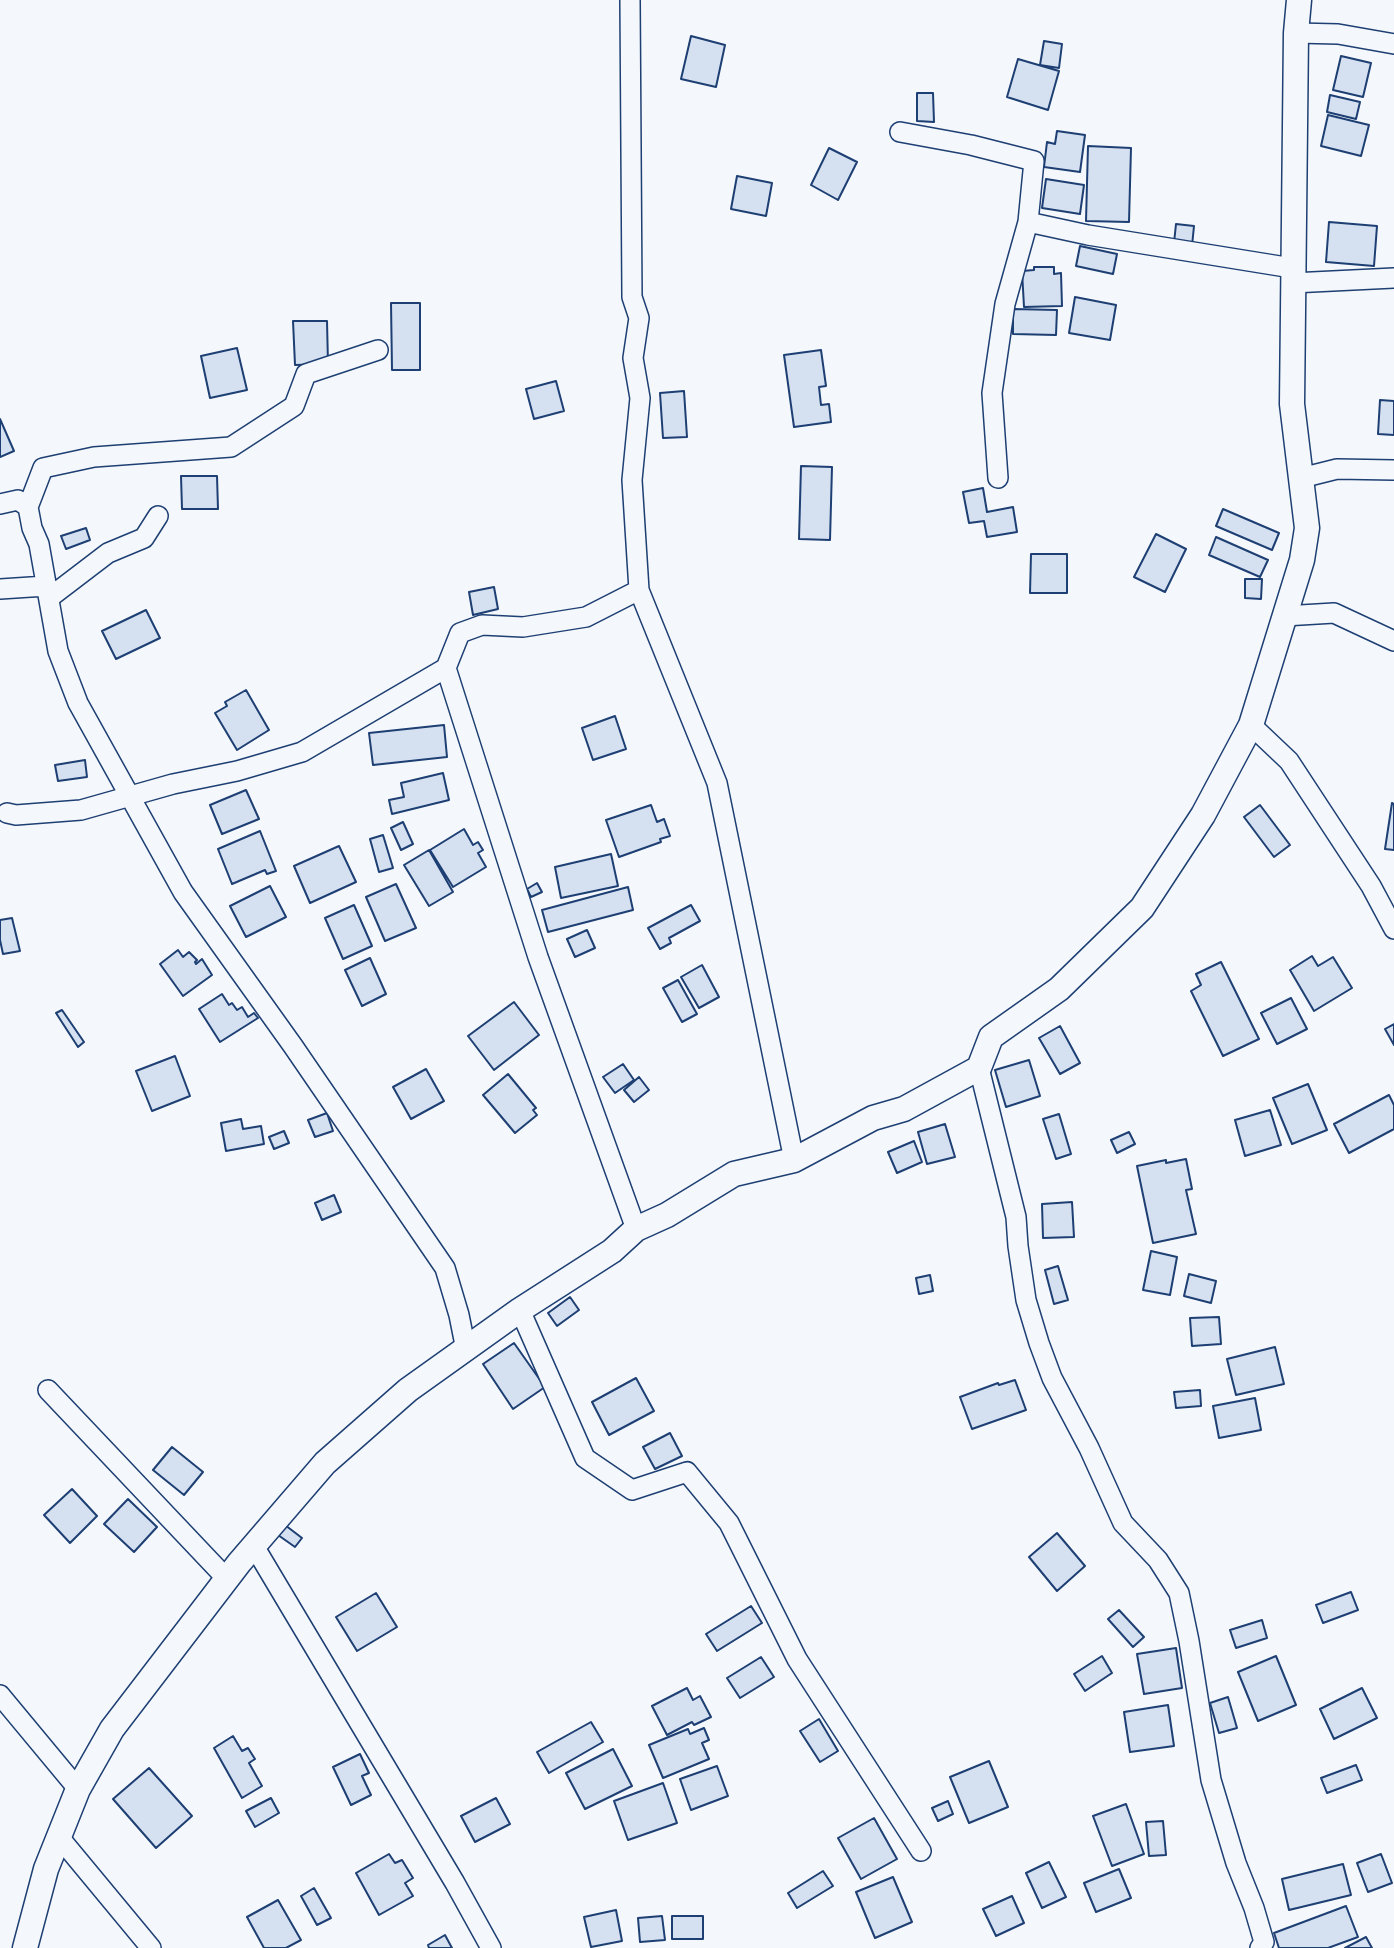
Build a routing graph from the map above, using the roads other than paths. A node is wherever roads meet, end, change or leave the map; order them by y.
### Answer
1 (630, 0) edge
2 (1299, 0) edge
3 (1296, 33) junction
4 (1394, 44) edge
5 (900, 132) dead end
6 (1028, 222) junction
7 (1292, 275) junction
8 (1394, 278) edge
9 (378, 351) dead end
10 (1394, 470) edge
11 (998, 478) dead end
12 (1301, 478) junction
13 (0, 504) edge
14 (28, 507) junction
15 (158, 516) dead end
16 (0, 589) edge
17 (639, 590) junction
18 (48, 592) junction
19 (1284, 616) junction
20 (1394, 641) edge
21 (446, 668) junction
22 (1251, 725) junction
23 (130, 795) junction
24 (7, 813) dead end
25 (1394, 929) edge
26 (979, 1068) junction
27 (794, 1160) junction
28 (636, 1229) junction
29 (520, 1310) junction
30 (466, 1350) junction
31 (48, 1390) dead end
32 (254, 1546) junction
33 (227, 1579) junction
34 (0, 1695) edge
35 (78, 1788) junction
36 (59, 1837) junction
37 (921, 1851) dead end
38 (25, 1948) edge
39 (151, 1948) edge
40 (491, 1948) edge
41 (1260, 1948) edge

1 - 17 street
2 - 3 street
3 - 4 street
3 - 7 street
5 - 6 street
6 - 7 street
6 - 11 street
7 - 8 street
7 - 12 street
9 - 14 street
10 - 12 street
12 - 19 street
13 - 14 street
14 - 18 street
15 - 18 street
16 - 18 street
17 - 21 street
17 - 27 street
18 - 23 street
19 - 20 street
19 - 22 street
21 - 23 street
21 - 28 street
22 - 25 street
22 - 26 street
23 - 24 street
23 - 30 street
26 - 27 street
26 - 41 street
27 - 28 street
28 - 29 street
29 - 30 street
29 - 37 street
30 - 32 street
31 - 33 street
32 - 33 street
32 - 40 street
33 - 35 street
34 - 35 street
35 - 36 street
36 - 38 street
36 - 39 street

